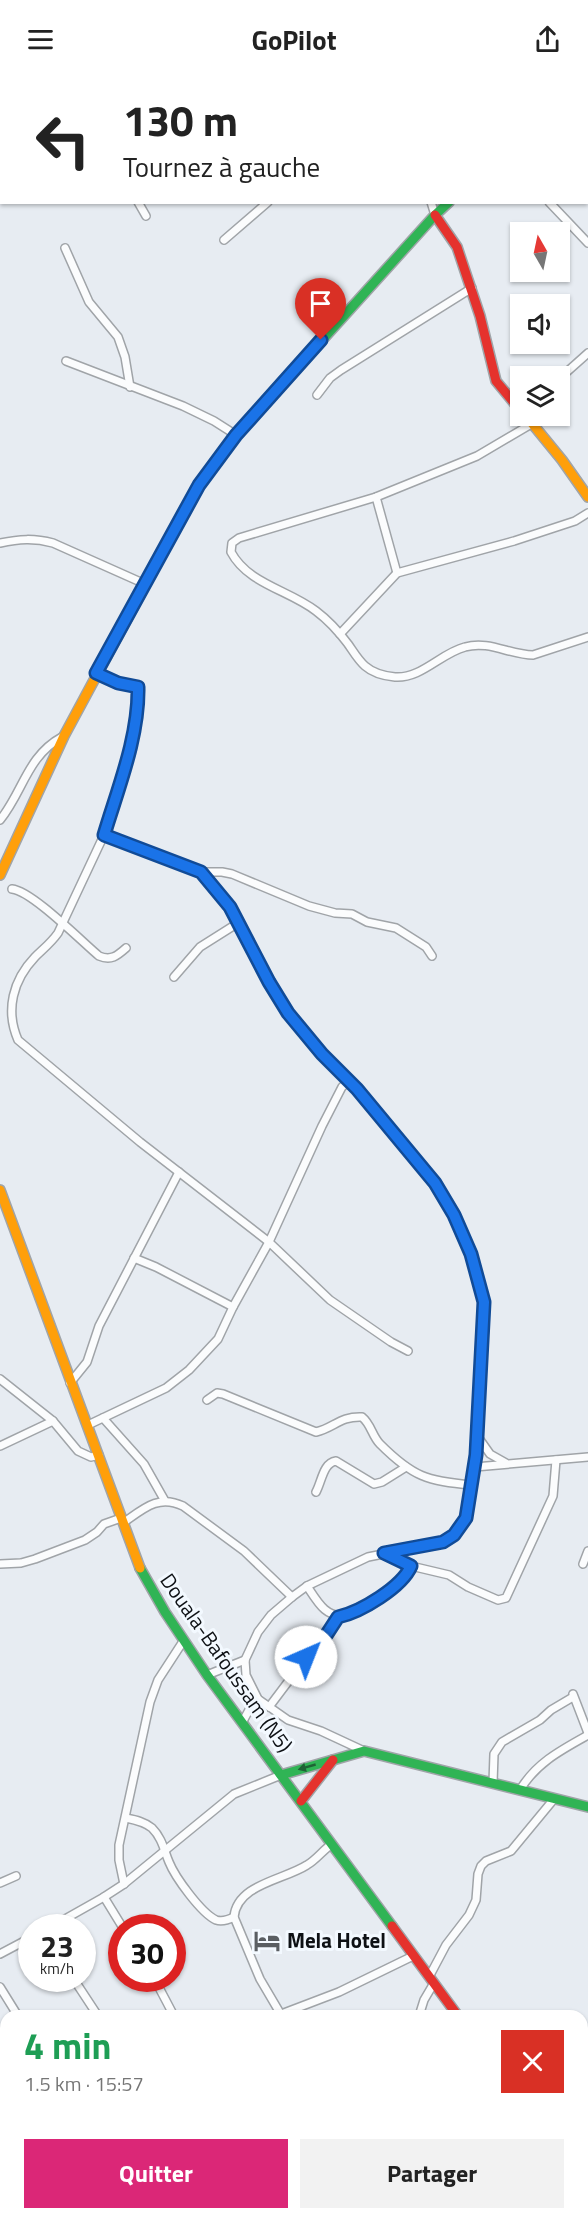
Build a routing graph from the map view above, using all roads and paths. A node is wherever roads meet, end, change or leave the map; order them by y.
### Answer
1 (139, 204) edge
2 (266, 204) edge
3 (432, 204) edge
4 (446, 204) edge
5 (551, 204) edge
6 (435, 215) junction
7 (146, 216) dead end
8 (224, 240) dead end
9 (588, 243) edge
10 (65, 248) dead end
11 (472, 288) junction
12 (588, 353) edge
13 (66, 361) dead end
14 (570, 369) edge
15 (130, 387) junction
16 (317, 395) dead end
17 (510, 398) edge
18 (520, 426) edge
19 (535, 426) edge
20 (236, 435) junction
21 (376, 497) junction
22 (588, 497) edge
23 (588, 513) edge
24 (0, 543) edge
25 (397, 573) junction
26 (145, 584) junction
27 (340, 634) junction
28 (588, 636) edge
29 (96, 673) junction
30 (64, 736) junction
31 (0, 820) edge
32 (104, 835) junction
33 (201, 872) junction
34 (0, 875) edge
35 (12, 889) dead end
36 (238, 922) junction
37 (62, 924) junction
38 (126, 948) dead end
39 (432, 956) dead end
40 (174, 977) dead end
41 (350, 1081) junction
42 (179, 1172) junction
43 (0, 1190) edge
44 (5, 1217) edge
45 (269, 1242) junction
46 (134, 1258) junction
47 (233, 1307) junction
48 (408, 1351) dead end
49 (0, 1379) edge
50 (70, 1383) junction
51 (207, 1400) dead end
52 (103, 1418) junction
53 (53, 1421) junction
54 (88, 1425) junction
55 (478, 1437) junction
56 (0, 1446) edge
57 (99, 1455) junction
58 (588, 1457) edge
59 (556, 1460) junction
60 (507, 1464) junction
61 (406, 1467) junction
62 (475, 1467) junction
63 (472, 1485) junction
64 (316, 1492) dead end
65 (165, 1501) junction
66 (122, 1521) junction
67 (588, 1551) edge
68 (384, 1553) junction
69 (583, 1563) dead end
70 (0, 1564) edge
71 (411, 1566) junction
72 (308, 1586) junction
73 (292, 1597) junction
74 (338, 1617) junction
75 (183, 1640) junction
76 (245, 1660) junction
77 (207, 1675) junction
78 (258, 1699) junction
79 (269, 1707) junction
80 (243, 1724) junction
81 (588, 1734) edge
82 (364, 1751) junction
83 (333, 1760) junction
84 (281, 1774) junction
85 (493, 1783) junction
86 (520, 1790) junction
87 (554, 1798) junction
88 (301, 1801) junction
89 (588, 1808) edge
90 (126, 1818) junction
91 (332, 1844) junction
92 (166, 1851) junction
93 (16, 1876) dead end
94 (0, 1882) edge
95 (124, 1884) junction
96 (104, 1898) junction
97 (75, 1914) edge
98 (114, 1914) edge
99 (234, 1917) junction
100 (18, 1944) edge
101 (0, 1954) edge
102 (413, 1956) junction
103 (431, 1980) junction
104 (0, 1987) edge
105 (82, 1992) edge
106 (161, 1992) edge
107 (14, 2010) edge
108 (94, 2010) edge
109 (171, 2010) edge
110 (276, 2010) edge
111 (289, 2010) edge
112 (421, 2010) edge
113 (454, 2010) edge

1 - 7 street
2 - 8 street
3 - 6 street
4 - 6 main road
5 - 9 street
6 - 11 main road
6 - 20 main road
10 - 15 street
11 - 16 street
11 - 17 main road
12 - 14 street
13 - 15 street
15 - 20 street
18 - 21 street
19 - 22 main road
20 - 26 main road
21 - 25 street
21 - 27 street
23 - 25 street
24 - 26 street
25 - 27 street
26 - 29 main road
27 - 28 street
29 - 30 main road
29 - 32 street
30 - 31 street
30 - 34 main road
32 - 33 street
32 - 37 street
33 - 36 street
33 - 39 street
35 - 37 street
36 - 40 street
36 - 41 street
37 - 38 street
37 - 42 street
41 - 45 street
41 - 55 street
42 - 45 street
42 - 46 street
43 - 44 main road, Douala-Bafoussam (N5)
44 - 50 main road, Douala-Bafoussam (N5)
45 - 47 street
45 - 48 street
46 - 47 street
46 - 50 street
47 - 52 street
49 - 53 street
50 - 54 main road, Douala-Bafoussam (N5)
51 - 61 street
52 - 54 street
52 - 65 street
53 - 56 street
53 - 57 street
54 - 57 main road, Douala-Bafoussam (N5)
55 - 60 street
55 - 62 street
57 - 66 main road, Douala-Bafoussam (N5)
58 - 59 street
59 - 60 street
59 - 71 street
60 - 62 street
61 - 63 street
61 - 64 street
62 - 63 street
63 - 68 street
65 - 66 street
65 - 73 street
66 - 70 street
66 - 75 main road, Douala-Bafoussam (N5)
67 - 69 street
68 - 71 street
68 - 72 street
71 - 74 street
72 - 73 street
72 - 74 street
73 - 76 street
74 - 79 street
75 - 77 main road, Douala-Bafoussam (N5)
75 - 90 street
76 - 77 street
76 - 78 street
77 - 80 main road, Douala-Bafoussam (N5)
78 - 79 street
78 - 80 street
79 - 82 street
80 - 84 main road, Douala-Bafoussam (N5)
81 - 85 street
81 - 86 street
82 - 83 main road
82 - 85 main road
83 -> 84 main road
83 - 88 main road
84 - 88 main road, Douala-Bafoussam (N5)
84 - 92 street
85 - 86 main road
86 - 87 main road
87 - 89 main road
87 - 103 street
88 - 91 main road, Douala-Bafoussam (N5)
90 - 92 street
90 - 95 street
91 - 99 street
91 - 102 main road, Douala-Bafoussam (N5)
92 - 95 street
92 - 99 street
93 - 94 street
95 - 96 street
96 - 97 street
96 - 98 street
99 - 110 street
100 - 101 street
102 - 103 main road, Douala-Bafoussam (N5)
102 - 111 street
103 - 112 street
103 - 113 main road, Douala-Bafoussam (N5)
104 - 107 street
105 - 108 street
106 - 109 street

